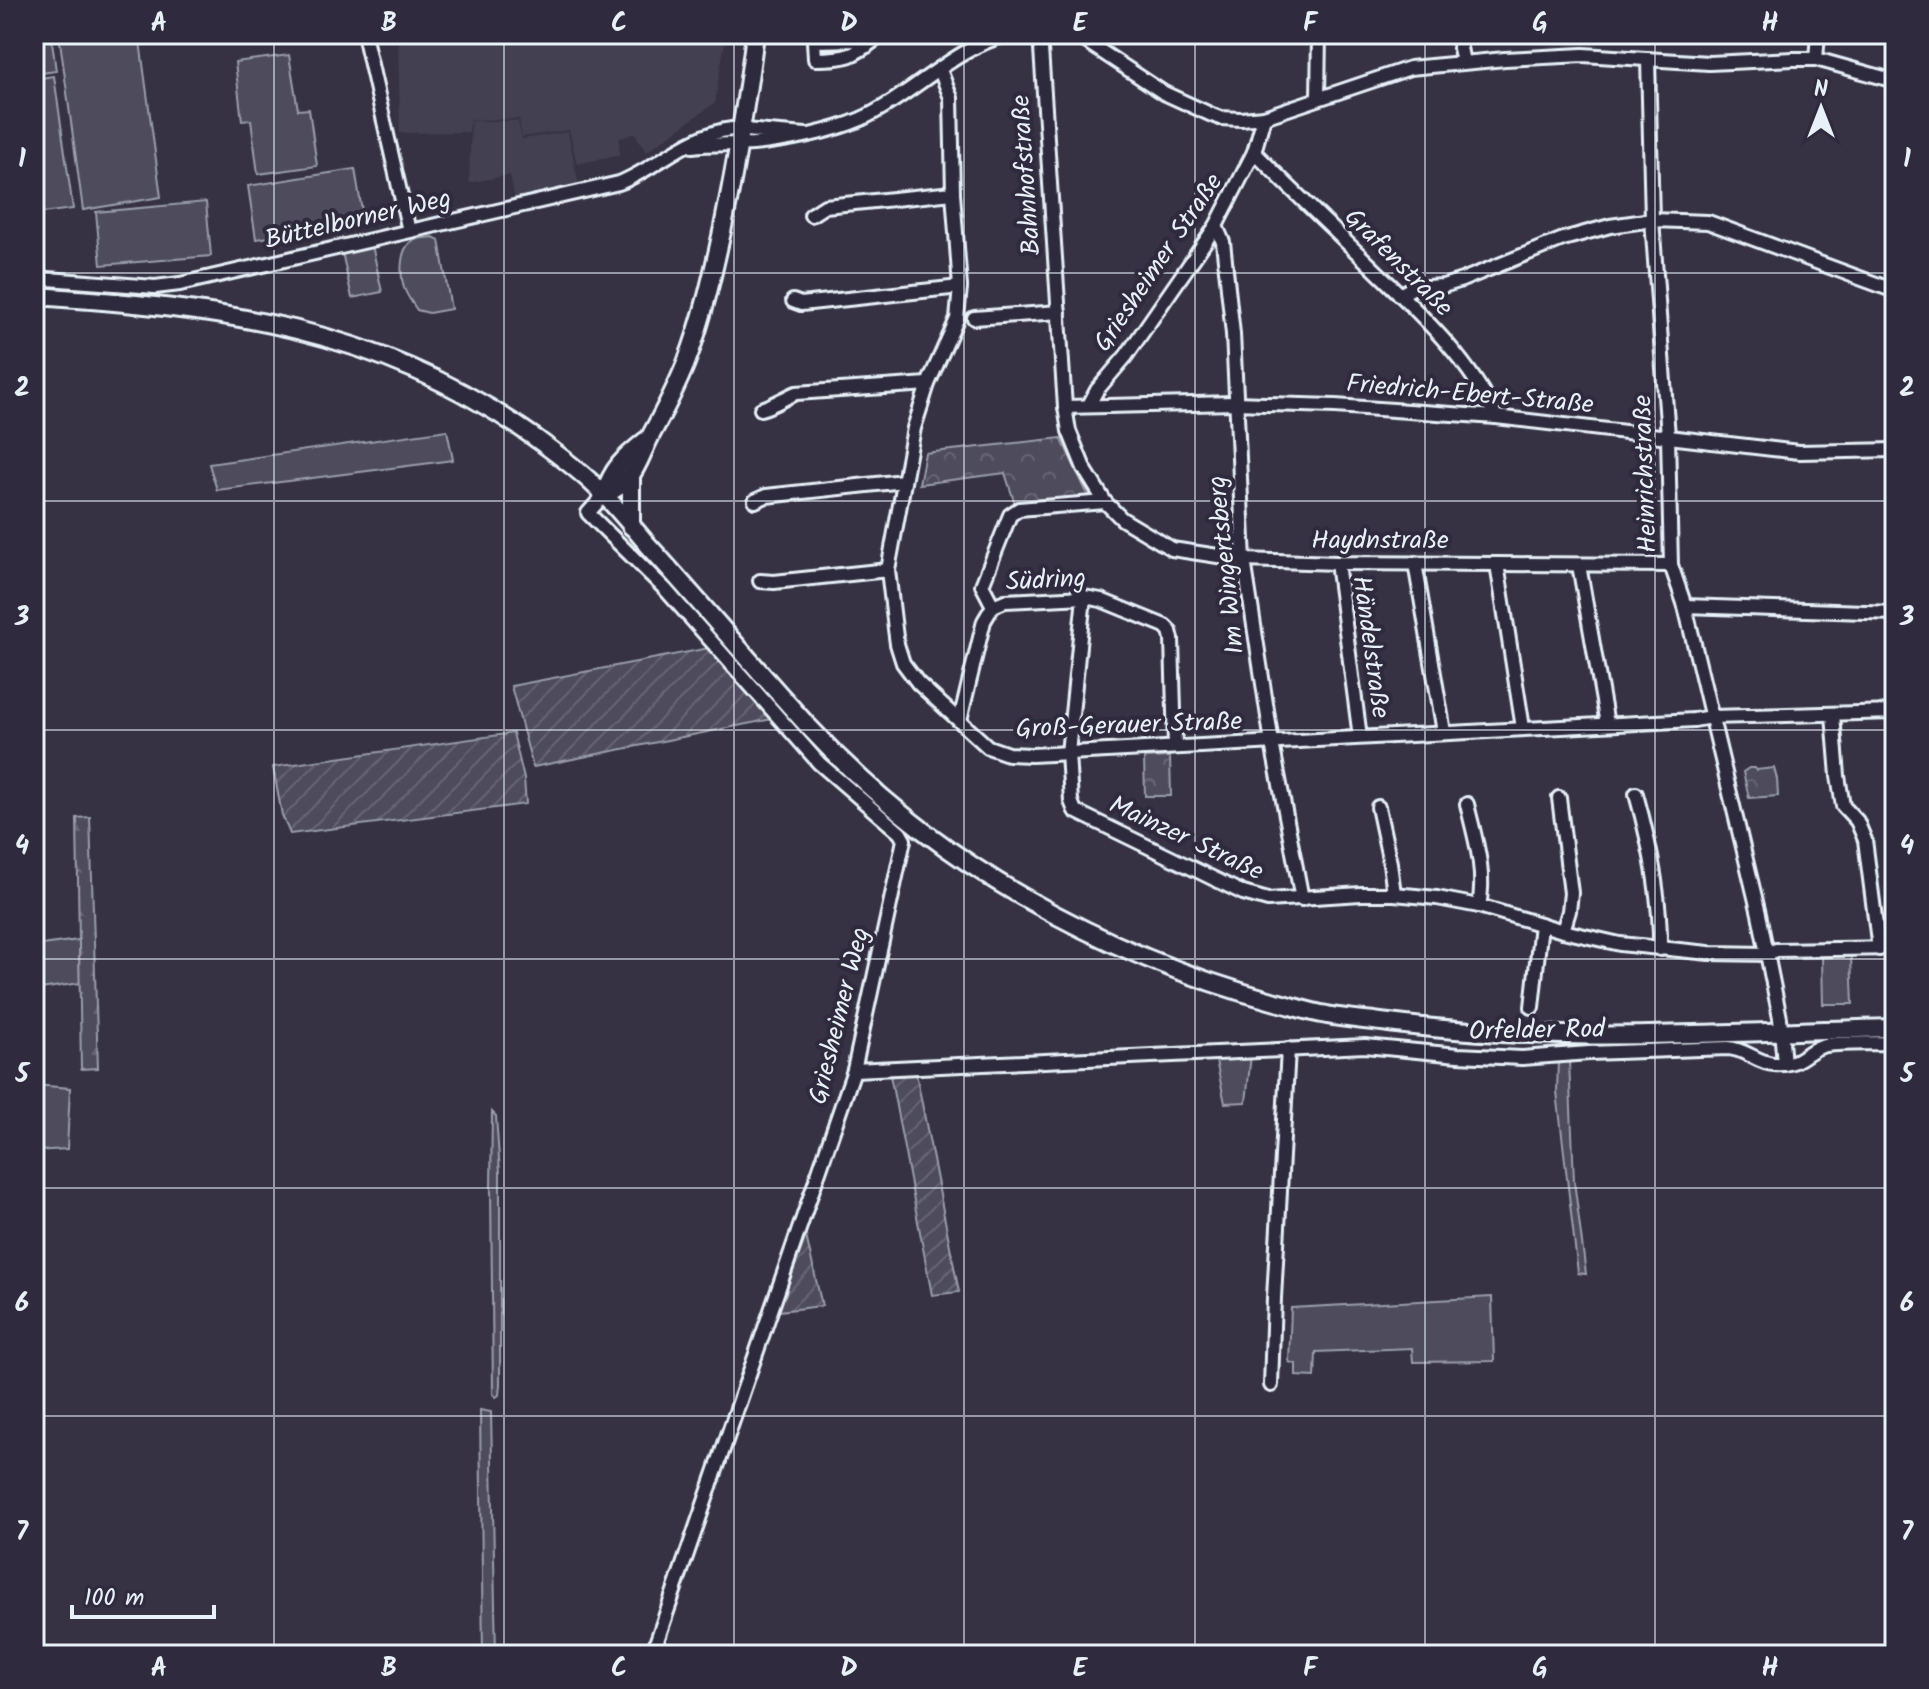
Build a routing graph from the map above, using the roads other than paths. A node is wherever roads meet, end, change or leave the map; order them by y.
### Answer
1 (364, 34) edge
2 (755, 34) edge
3 (883, 34) edge
4 (1010, 34) edge
5 (1040, 34) edge
6 (1075, 34) edge
7 (1319, 34) edge
8 (1457, 34) edge
9 (1818, 34) edge
10 (867, 46) dead end
11 (1648, 59) junction
12 (1816, 59) junction
13 (1463, 62) junction
14 (940, 70) junction
15 (1895, 81) edge
16 (1318, 98) junction
17 (1264, 117) junction
18 (741, 137) junction
19 (1254, 152) junction
20 (953, 193) junction
21 (811, 215) dead end
22 (1652, 220) junction
23 (1216, 226) junction
24 (409, 231) junction
25 (34, 278) edge
26 (960, 287) junction
27 (1895, 291) edge
28 (1400, 295) junction
29 (34, 296) edge
30 (793, 301) dead end
31 (1059, 312) junction
32 (974, 318) dead end
33 (928, 384) junction
34 (1235, 403) junction
35 (1089, 405) junction
36 (1065, 407) junction
37 (761, 409) dead end
38 (1496, 417) junction
39 (650, 436) junction
40 (1668, 436) junction
41 (1895, 450) edge
42 (615, 467) junction
43 (575, 469) junction
44 (631, 477) junction
45 (904, 481) junction
46 (604, 495) junction
47 (755, 501) dead end
48 (1105, 502) junction
49 (631, 526) junction
50 (1244, 560) junction
51 (1337, 563) junction
52 (1415, 563) junction
53 (1497, 564) junction
54 (1579, 565) junction
55 (1671, 565) junction
56 (888, 570) junction
57 (760, 581) dead end
58 (1084, 597) junction
59 (993, 606) junction
60 (1685, 606) junction
61 (1895, 613) edge
62 (1895, 712) edge
63 (1833, 715) junction
64 (1711, 717) junction
65 (960, 720) junction
66 (1607, 724) junction
67 (1523, 728) junction
68 (1444, 732) junction
69 (1360, 737) junction
70 (1272, 743) junction
71 (1175, 747) junction
72 (1068, 753) junction
73 (1636, 794) dead end
74 (1559, 798) dead end
75 (1467, 804) dead end
76 (1378, 807) dead end
77 (1394, 894) junction
78 (1302, 899) junction
79 (1479, 906) junction
80 (1541, 924) junction
81 (1563, 931) junction
82 (1895, 948) edge
83 (1660, 949) junction
84 (1879, 949) junction
85 (1767, 954) junction
86 (1532, 1007) dead end
87 (1781, 1025) junction
88 (1895, 1028) edge
89 (1895, 1043) edge
90 (1288, 1049) junction
91 (1784, 1064) junction
92 (854, 1070) junction
93 (1271, 1385) dead end
94 (652, 1655) edge

1 - 24 street
2 - 18 main road
3 - 10 street
4 - 14 street, Büttelborner Weg
5 - 31 street, Bahnhofstraße
6 - 17 street
7 - 16 street
8 - 13 street
9 - 12 street
11 - 12 street
11 - 13 street
11 - 22 street, Heinrichstraße
12 - 15 street
13 - 16 street
14 - 18 street, Büttelborner Weg
14 - 20 street, Groß-Gerauer Straße
16 - 17 street
17 - 19 street, Griesheimer Straße
18 - 24 street, Büttelborner Weg
18 - 39 main road
19 - 23 street, Griesheimer Straße
19 - 28 street, Grafenstraße
20 - 21 street
20 - 26 street, Groß-Gerauer Straße
22 - 27 street
22 - 28 street
22 - 40 street, Heinrichstraße
23 - 34 street, Im Wingertsberg
23 - 35 street, Griesheimer Straße
24 - 25 street, Büttelborner Weg
26 - 30 street
26 - 33 street, Groß-Gerauer Straße
28 - 38 street, Grafenstraße
29 - 43 main road
31 - 32 street
31 - 36 street, Bahnhofstraße
33 - 37 street
33 - 45 street, Groß-Gerauer Straße
34 - 35 street, Friedrich-Ebert-Straße
34 - 38 street, Friedrich-Ebert-Straße
34 - 50 street, Im Wingertsberg
35 - 36 street
36 - 48 street, Haydnstraße
38 - 40 street, Friedrich-Ebert-Straße
39 - 42 main road
39 - 44 main road
40 - 41 street, Friedrich-Ebert-Straße
40 - 55 street, Heinrichstraße
42 - 43 main road
42 - 46 main road
43 - 46 main road
44 - 46 main road
44 - 49 main road
45 - 47 street
45 - 56 street, Groß-Gerauer Straße
46 - 49 main road
46 - 92 street, Griesheimer Weg
48 - 50 street, Haydnstraße
48 - 59 street, Südring
49 - 87 main road
50 - 51 street, Haydnstraße
50 - 70 street, Im Wingertsberg
51 - 52 street, Haydnstraße
51 - 69 street, Händelstraße
52 - 53 street, Haydnstraße
52 - 68 street
53 - 54 street, Haydnstraße
53 - 67 street
54 - 55 street, Haydnstraße
54 - 66 street
55 - 60 street, Heinrichstraße
56 - 57 street
56 - 65 street, Groß-Gerauer Straße
58 - 59 street, Südring
58 - 71 street, Südring
58 - 72 street, Mainzer Straße
59 - 65 street, Südring
60 - 61 street
60 - 64 street, Heinrichstraße
62 - 63 street, Groß-Gerauer Straße
63 - 64 street, Groß-Gerauer Straße
63 - 84 street
64 - 66 street, Groß-Gerauer Straße
64 - 85 street, Heinrichstraße
65 - 72 street, Groß-Gerauer Straße
66 - 67 street, Groß-Gerauer Straße
67 - 68 street, Groß-Gerauer Straße
68 - 69 street, Groß-Gerauer Straße
69 - 70 street, Groß-Gerauer Straße
70 - 71 street, Groß-Gerauer Straße
70 - 78 street, Im Wingertsberg
71 - 72 street, Groß-Gerauer Straße
72 - 78 street, Mainzer Straße
73 - 83 street
74 - 81 street
75 - 79 street
76 - 77 street
77 - 78 street, Mainzer Straße
77 - 79 street, Mainzer Straße
79 - 80 street, Mainzer Straße
80 - 81 street, Mainzer Straße
80 - 86 street
81 - 83 street, Mainzer Straße
82 - 84 street, Mainzer Straße
83 - 85 street, Mainzer Straße
84 - 85 street, Mainzer Straße
85 - 87 street, Heinrichstraße
87 - 88 main road
87 - 91 street
89 - 91 street
90 - 91 street, Orfelder Rod
90 - 92 street, Orfelder Rod
90 - 93 street
92 - 94 street, Griesheimer Weg

